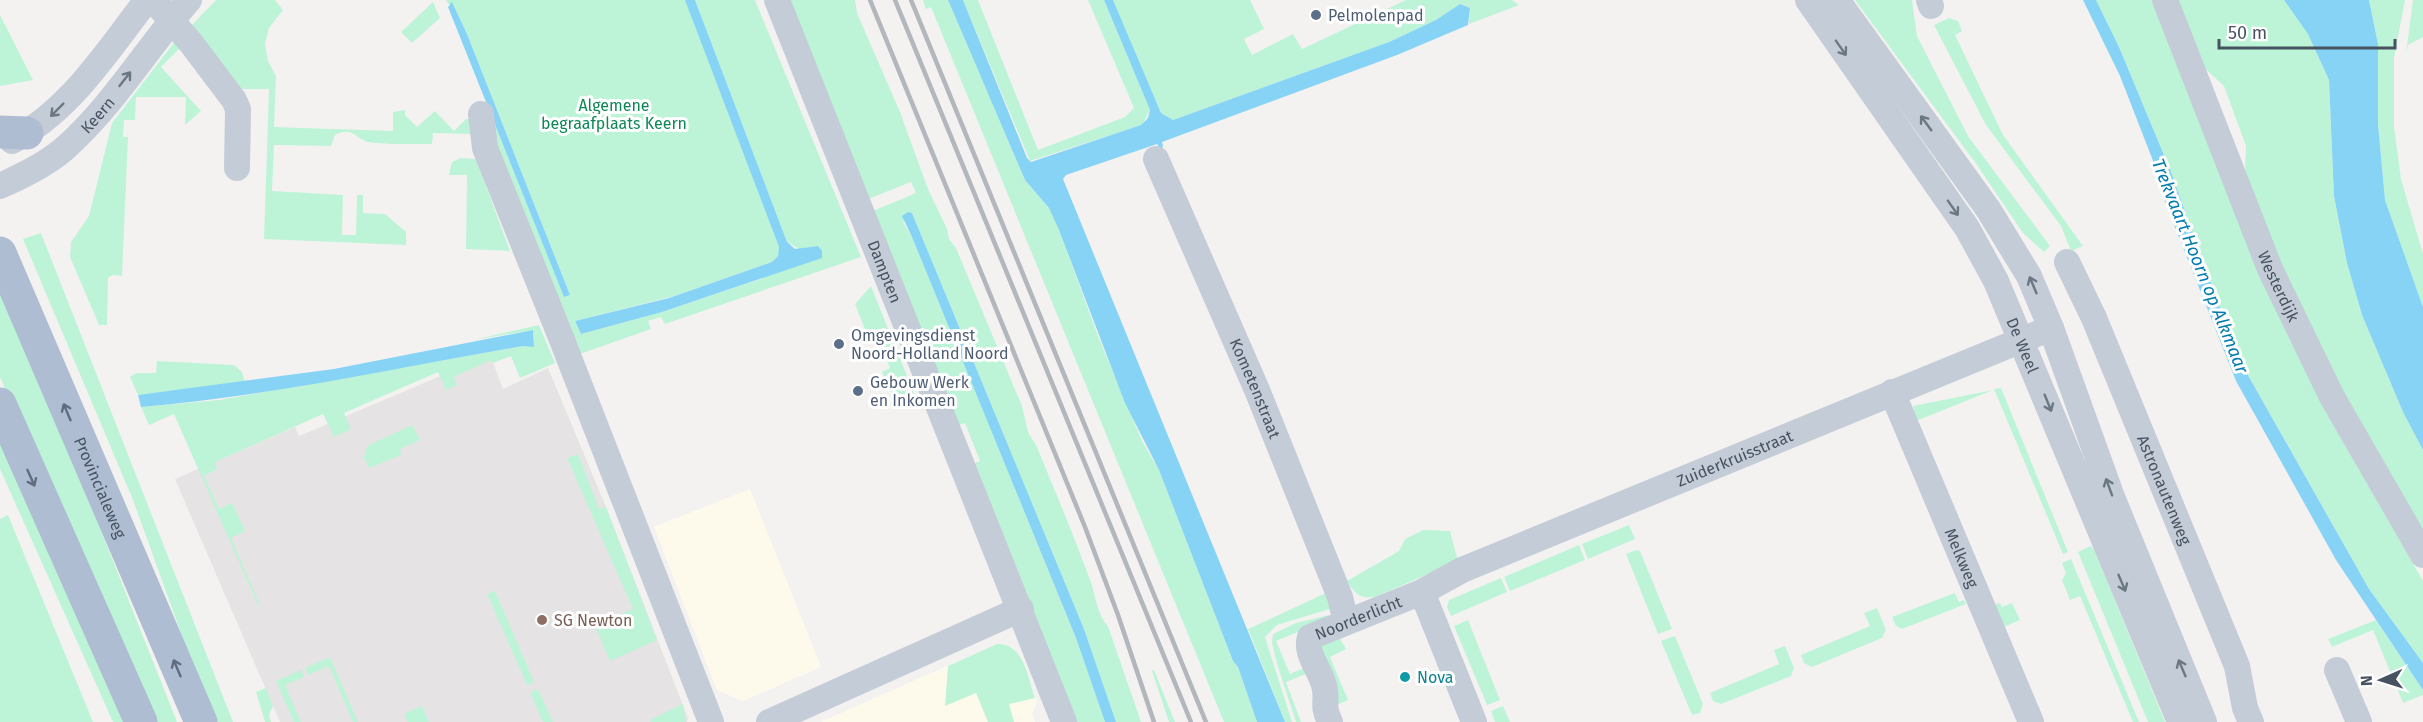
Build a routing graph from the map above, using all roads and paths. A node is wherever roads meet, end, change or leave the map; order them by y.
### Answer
1 (147, 0) edge
2 (153, 0) edge
3 (189, 0) edge
4 (777, 0) edge
5 (1808, 0) edge
6 (1837, 0) edge
7 (2165, 0) edge
8 (171, 21) junction
9 (482, 114) dead end
10 (9, 138) edge
11 (1156, 159) dead end
12 (237, 168) dead end
13 (0, 186) edge
14 (0, 253) edge
15 (2067, 262) dead end
16 (2051, 328) junction
17 (2022, 339) junction
18 (1892, 392) junction
19 (0, 404) edge
20 (2423, 555) edge
21 (1422, 592) junction
22 (1021, 609) junction
23 (1346, 622) junction
24 (2337, 670) dead end
25 (141, 722) edge
26 (201, 722) edge
27 (711, 722) edge
28 (769, 722) edge
29 (1064, 722) edge
30 (1330, 722) edge
31 (1474, 722) edge
32 (2031, 722) edge
33 (2180, 722) edge
34 (2204, 722) edge
35 (2251, 722) edge
36 (2360, 722) edge

1 -> 10 street, Keern
2 - 8 street
3 - 8 street, Keern
4 - 22 street, Dampten
5 -> 17 street, De Weel
16 -> 6 street, De Weel
7 - 20 street, Westerdijk
8 - 12 street
13 -> 8 street, Keern
9 - 27 street
11 - 23 street, Kometenstraat
26 -> 14 main road, Provincialeweg
15 - 35 street, Astronautenweg
16 - 17 street, Zuiderkruisstraat
34 -> 16 street, De Weel
17 - 18 street, Zuiderkruisstraat
17 -> 33 street, De Weel
18 - 21 street, Zuiderkruisstraat
18 - 32 street, Melkweg
19 -> 25 main road
21 - 23 street, Noorderlicht
21 - 31 street
22 - 28 street
22 - 29 street, Dampten
23 - 30 street, Noorderlicht
24 - 36 street

